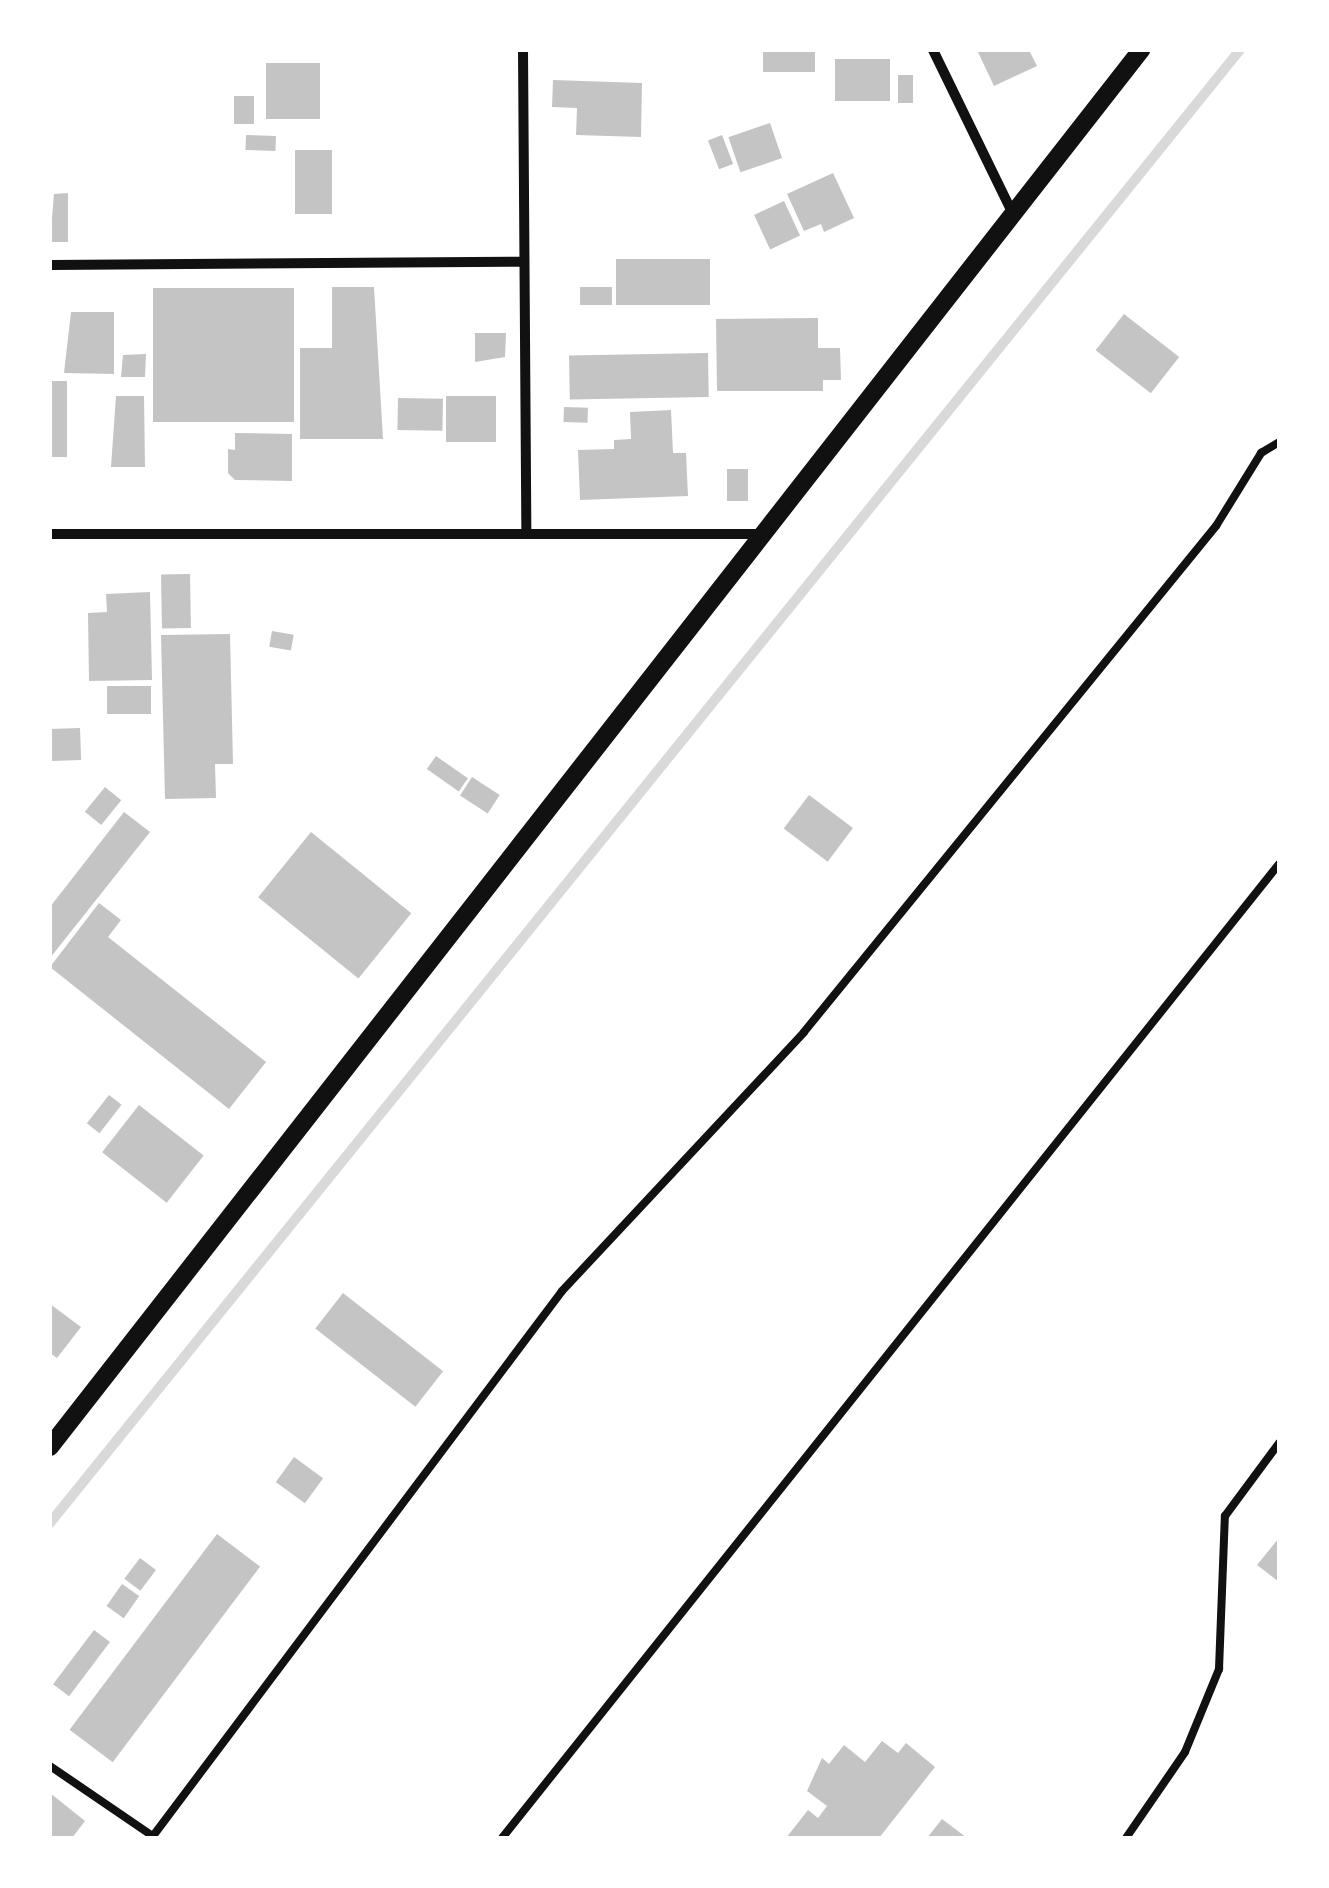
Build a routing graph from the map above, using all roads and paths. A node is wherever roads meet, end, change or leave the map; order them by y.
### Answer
1 (523, 50) edge
2 (933, 50) edge
3 (1141, 50) edge
4 (1014, 215) junction
5 (522, 262) junction
6 (50, 265) edge
7 (1279, 442) edge
8 (526, 530) junction
9 (50, 534) edge
10 (765, 534) junction
11 (1279, 864) edge
12 (1279, 1443) edge
13 (50, 1448) edge
14 (50, 1766) edge
15 (154, 1837) edge
16 (502, 1838) edge
17 (1126, 1838) edge

1 - 5 street
2 - 4 street
3 - 4 street
4 - 10 street
5 - 6 street
5 - 8 street
7 - 15 lane
8 - 9 street
8 - 10 street
10 - 13 street
11 - 16 lane
12 - 17 lane
14 - 15 lane

